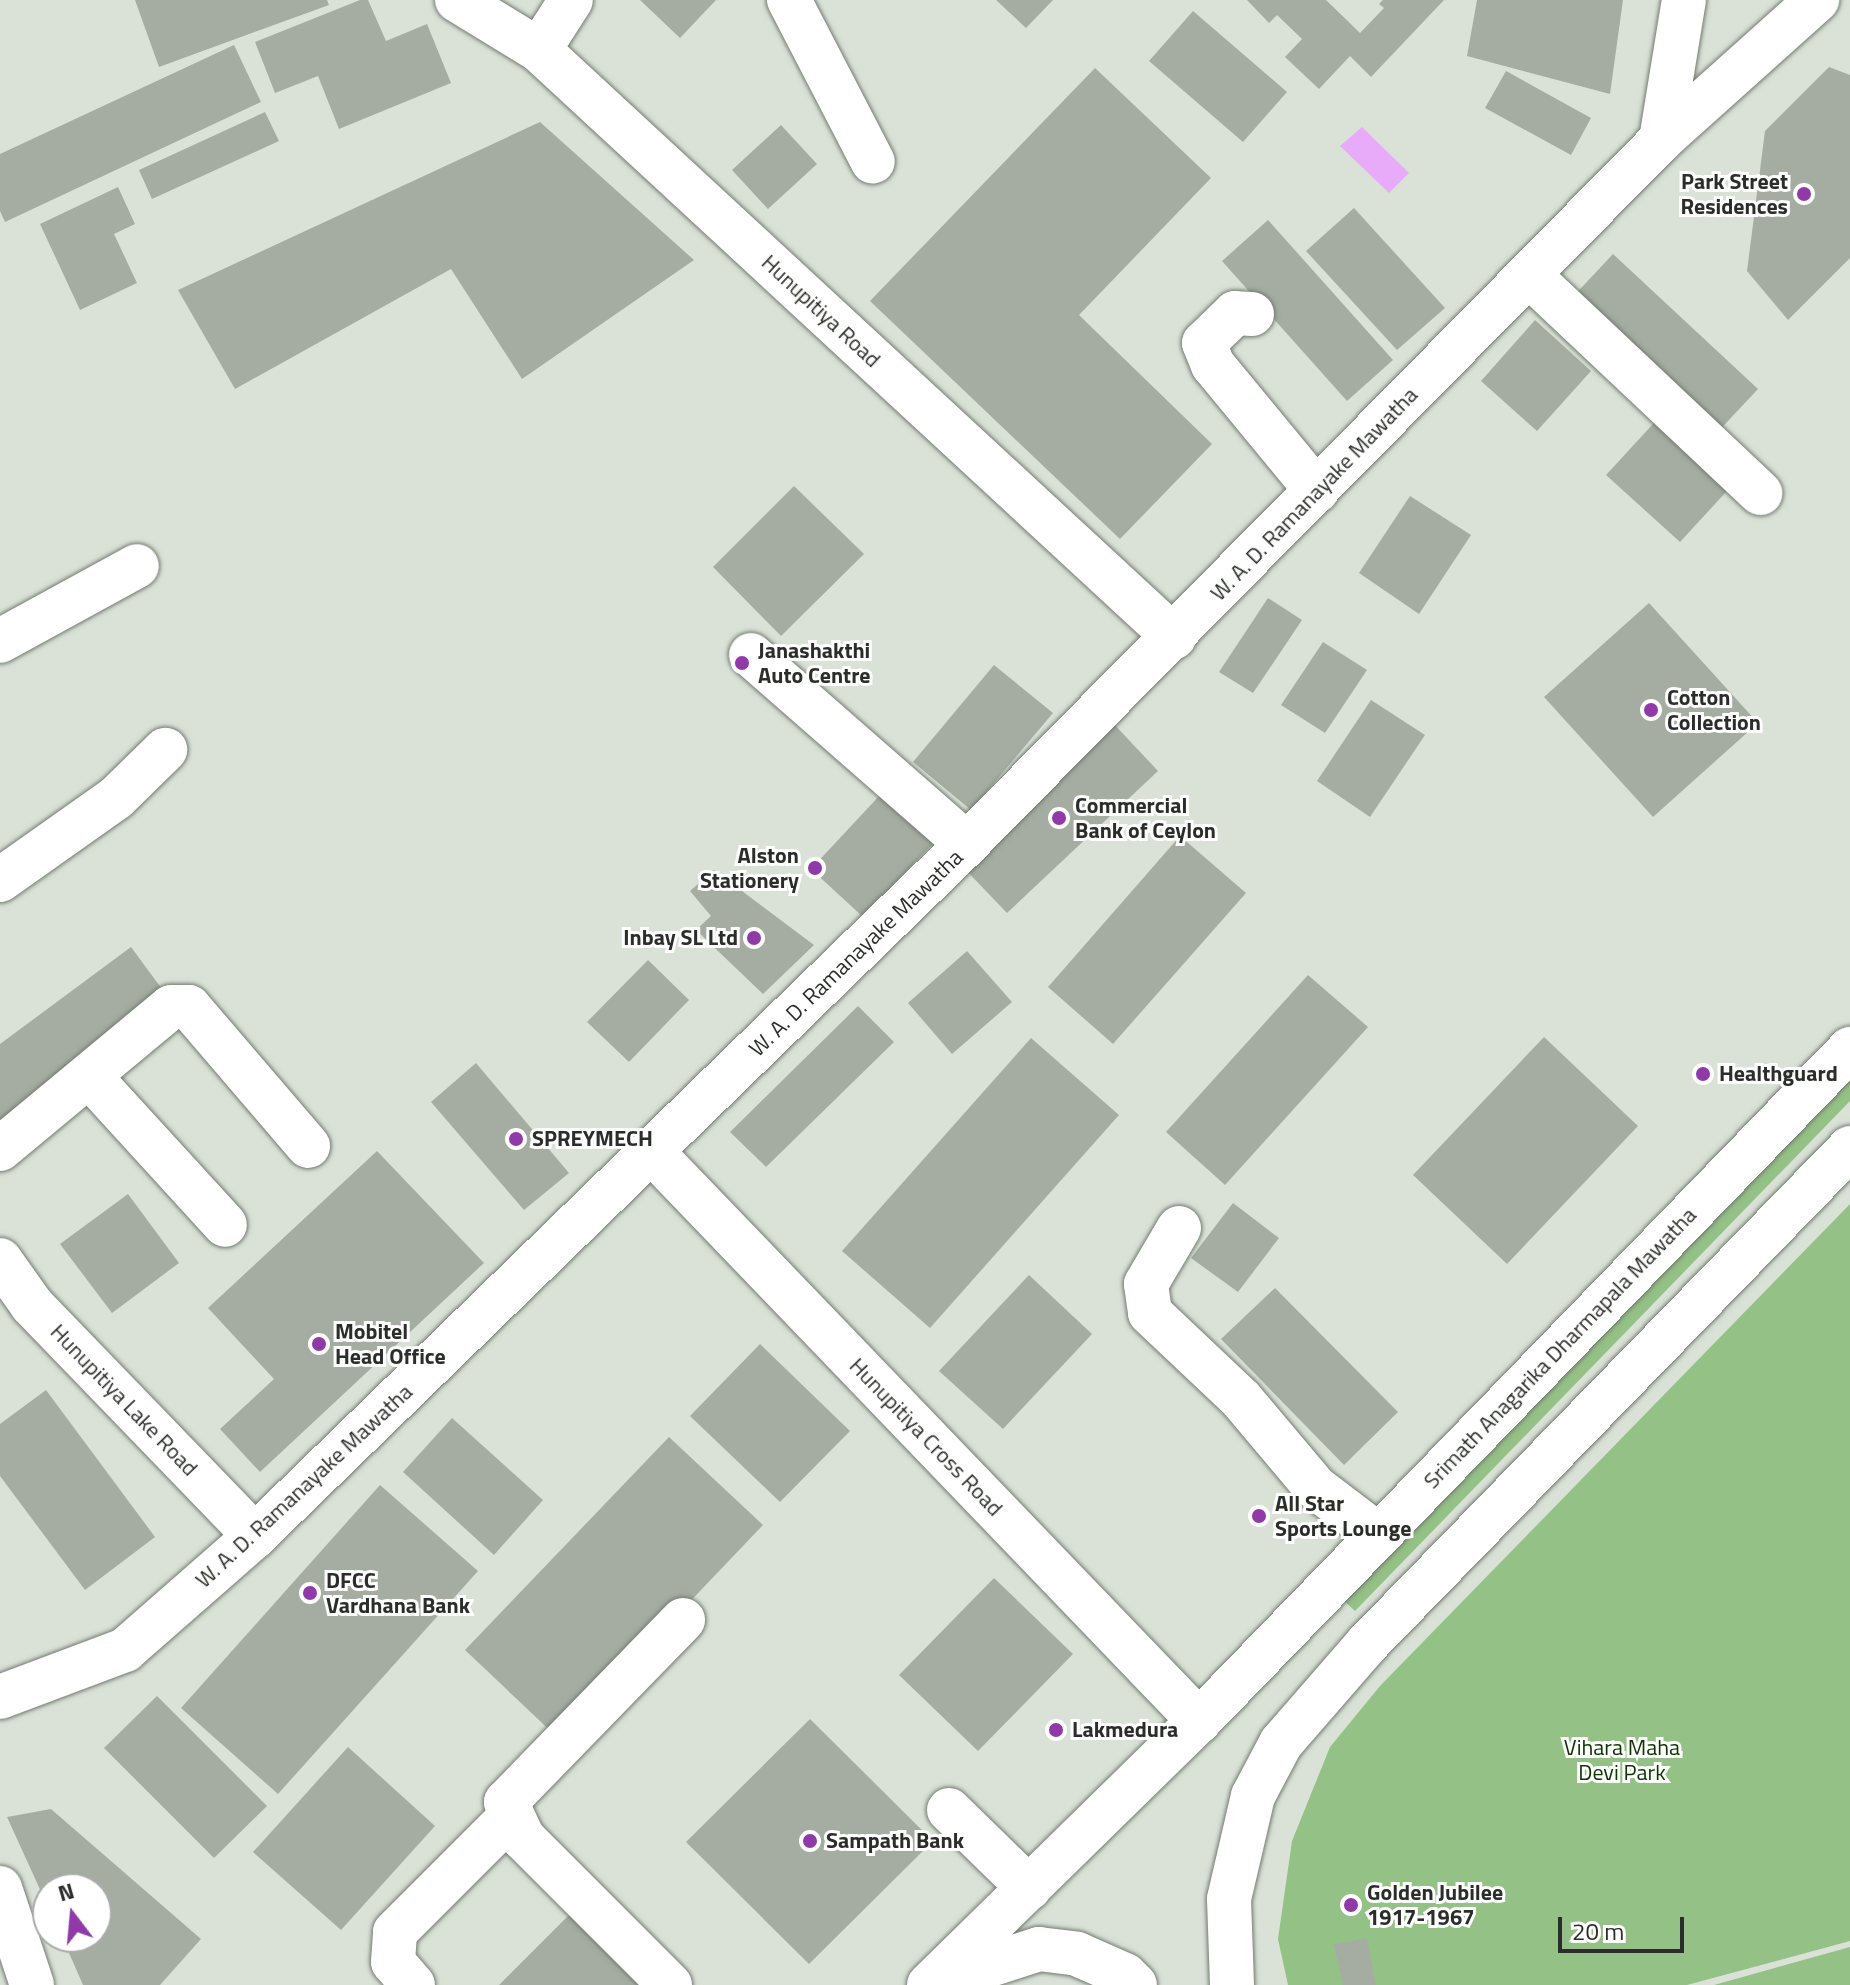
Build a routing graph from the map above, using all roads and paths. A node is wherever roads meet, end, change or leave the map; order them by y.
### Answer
1 (457, 0) edge
2 (571, 0) edge
3 (789, 0) edge
4 (1684, 0) edge
5 (1817, 0) edge
6 (539, 50) junction
7 (1661, 140) junction
8 (873, 162) dead end
9 (1529, 275) junction
10 (1252, 314) dead end
11 (1317, 491) junction
12 (1760, 493) dead end
13 (137, 566) dead end
14 (1174, 637) junction
15 (0, 641) edge
16 (751, 655) dead end
17 (165, 750) dead end
18 (967, 844) junction
19 (0, 880) edge
20 (1850, 1049) edge
21 (90, 1077) junction
22 (308, 1146) dead end
23 (1850, 1148) edge
24 (0, 1149) edge
25 (653, 1153) junction
26 (225, 1225) dead end
27 (1179, 1228) dead end
28 (0, 1260) edge
29 (1377, 1534) junction
30 (255, 1536) junction
31 (683, 1620) dead end
32 (0, 1697) edge
33 (1199, 1721) junction
34 (949, 1810) dead end
35 (510, 1817) junction
36 (0, 1888) edge
37 (1029, 1888) junction
38 (32, 1985) edge
39 (413, 1985) edge
40 (670, 1985) edge
41 (930, 1985) edge
42 (1135, 1985) edge
43 (1232, 1985) edge

1 - 6 street, Hunupitiya Road
2 - 6 street
3 - 8 street
4 - 7 street
5 - 7 street, W. A. D. Ramanayake Mawatha
6 - 14 street, Hunupitiya Road
7 - 9 street, W. A. D. Ramanayake Mawatha
9 - 11 street, W. A. D. Ramanayake Mawatha
9 - 12 street
10 - 11 street
11 - 14 street, W. A. D. Ramanayake Mawatha
13 - 15 street
14 - 18 street, W. A. D. Ramanayake Mawatha
16 - 18 street
17 - 19 street
18 - 25 street, W. A. D. Ramanayake Mawatha
20 - 29 street, Srimath Anagarika Dharmapala Mawatha
21 - 22 street
21 - 24 street
21 - 26 street
23 - 43 street
25 - 30 street, W. A. D. Ramanayake Mawatha
25 - 33 street, Hunupitiya Cross Road
27 - 29 street
28 - 30 street, Hunupitiya Lake Road
29 - 33 street, Srimath Anagarika Dharmapala Mawatha
30 - 32 street, W. A. D. Ramanayake Mawatha
31 - 35 street
33 - 37 street, Srimath Anagarika Dharmapala Mawatha
34 - 37 street
35 - 39 street
35 - 40 street
36 - 38 street
37 - 41 street, Srimath Anagarika Dharmapala Mawatha
41 - 42 street

